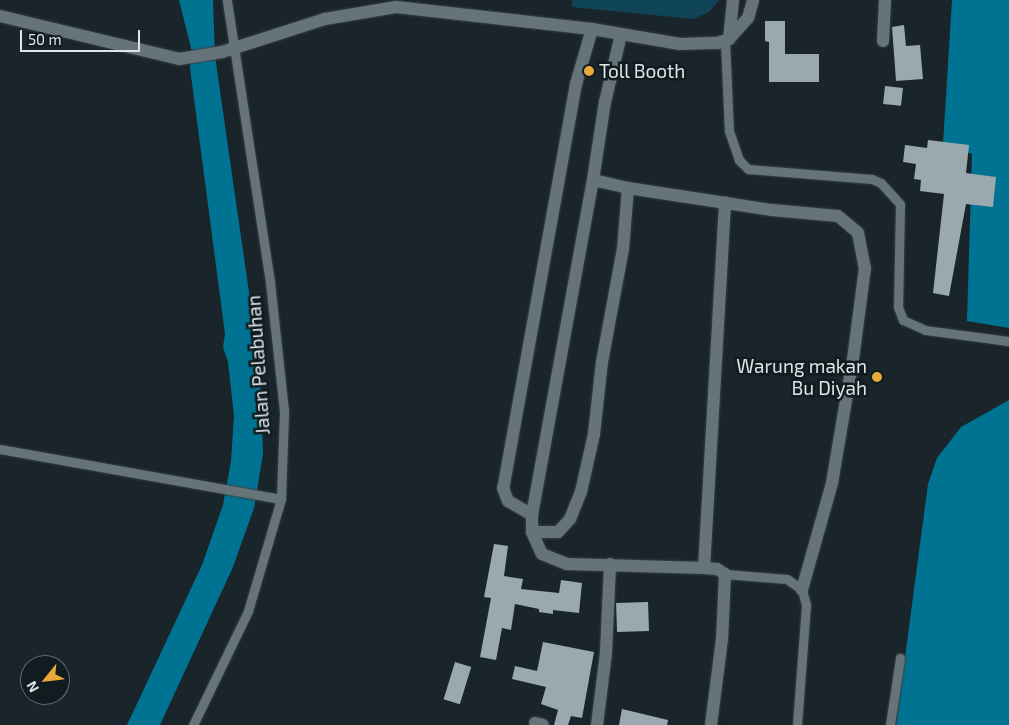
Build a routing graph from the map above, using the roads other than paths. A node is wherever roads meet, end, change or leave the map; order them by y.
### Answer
1 (227, 0) edge
2 (732, 0) edge
3 (753, 0) edge
4 (885, 0) edge
5 (0, 16) edge
6 (592, 29) junction
7 (621, 36) junction
8 (727, 40) junction
9 (883, 41) dead end
10 (228, 50) junction
11 (593, 180) junction
12 (628, 188) junction
13 (725, 203) junction
14 (1009, 340) edge
15 (0, 449) edge
16 (282, 499) junction
17 (532, 515) junction
18 (532, 532) junction
19 (610, 564) junction
20 (704, 568) junction
21 (725, 574) junction
22 (802, 590) junction
23 (900, 658) dead end
24 (193, 725) edge
25 (597, 725) edge
26 (711, 725) edge
27 (797, 725) edge
28 (890, 725) edge

1 - 10 lane, Jalan Pelabuhan
2 - 8 street
3 - 8 street
4 - 9 street
5 - 10 street
6 - 7 street
6 - 10 street
6 - 17 street
7 - 8 street
7 - 11 street
8 - 14 lane
10 - 16 lane, Jalan Pelabuhan
11 - 12 street
11 - 17 street
12 - 13 street
12 - 18 street
13 - 20 street
13 - 22 street
15 - 16 lane
16 - 24 lane, Jalan Pelabuhan
17 - 18 street
18 - 19 street
19 - 20 street
19 - 25 street
20 - 21 street
21 - 22 lane
21 - 26 street
22 - 27 lane
23 - 28 lane

